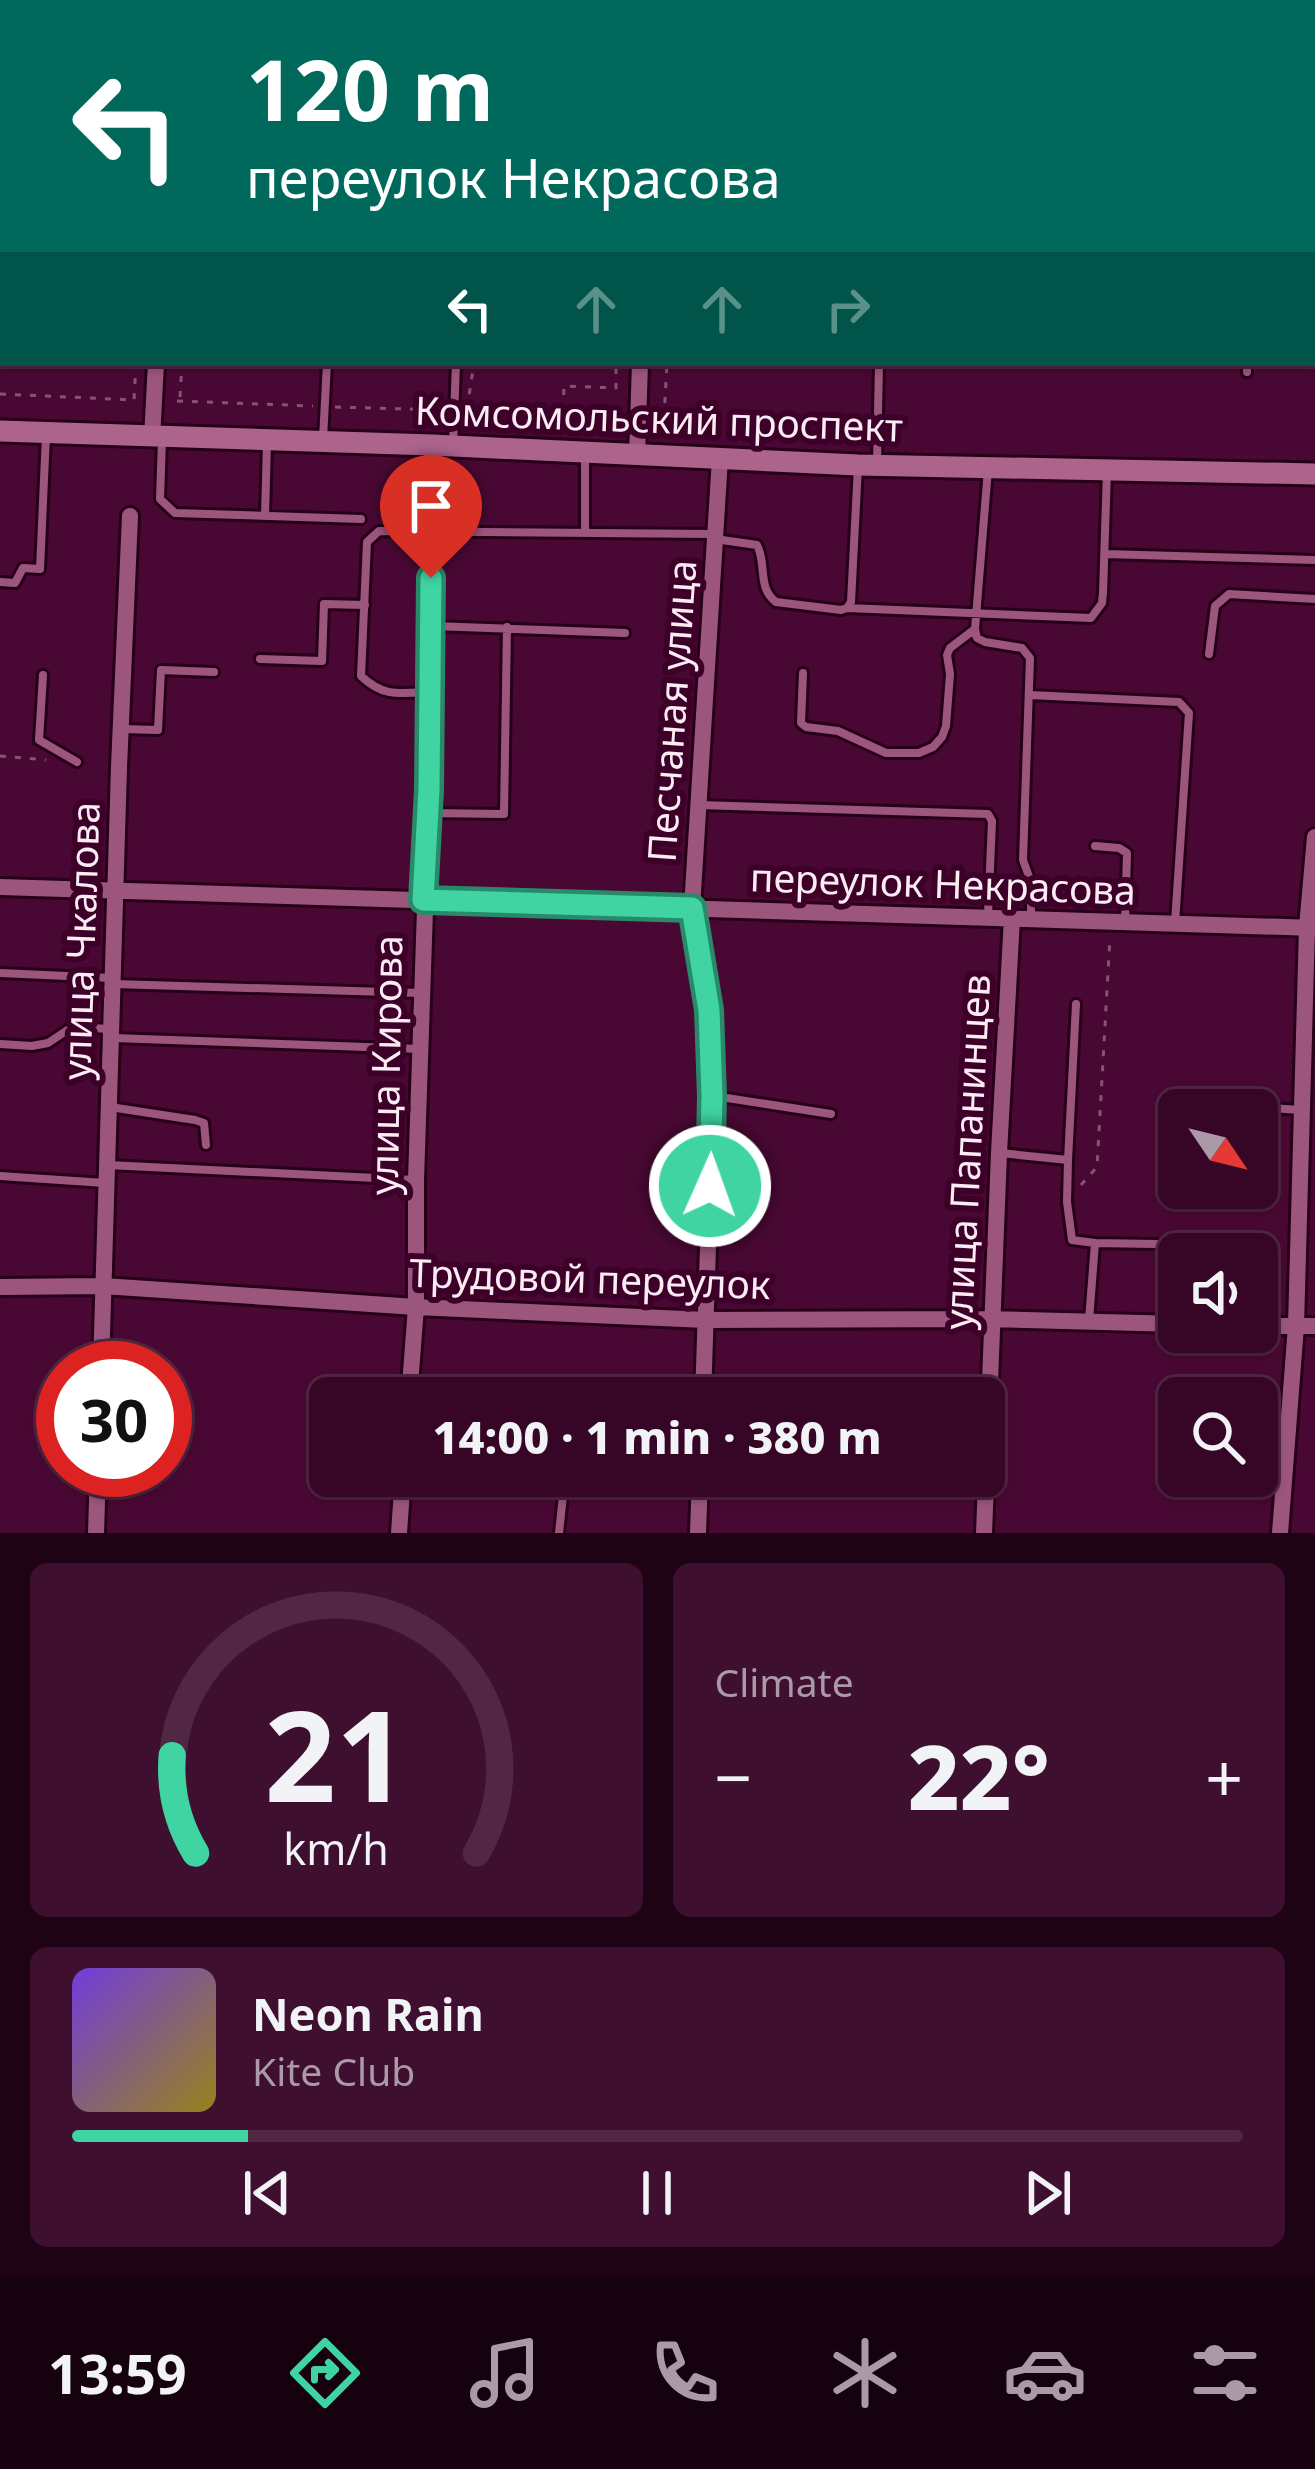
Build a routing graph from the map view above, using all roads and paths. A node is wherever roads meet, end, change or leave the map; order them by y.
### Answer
1 (136, 366) edge
2 (156, 366) edge
3 (182, 366) edge
4 (327, 366) edge
5 (456, 366) edge
6 (474, 366) edge
7 (616, 366) edge
8 (640, 366) edge
9 (667, 366) edge
10 (879, 366) edge
11 (0, 394) edge
12 (325, 407) junction
13 (454, 410) junction
14 (467, 410) junction
15 (563, 413) junction
16 (631, 416) dead end
17 (664, 418) dead end
18 (0, 431) edge
19 (46, 433) junction
20 (157, 438) junction
21 (267, 442) junction
22 (323, 443) junction
23 (442, 446) junction
24 (585, 454) junction
25 (637, 456) junction
26 (720, 458) junction
27 (867, 465) junction
28 (988, 468) junction
29 (1107, 470) junction
30 (1315, 474) edge
31 (130, 516) dead end
32 (265, 516) junction
33 (362, 519) dead end
34 (431, 530) junction
35 (585, 533) junction
36 (716, 536) junction
37 (1105, 554) junction
38 (1315, 560) edge
39 (0, 582) edge
40 (1315, 599) edge
41 (364, 604) junction
42 (848, 608) junction
43 (976, 614) junction
44 (431, 626) junction
45 (507, 627) junction
46 (975, 629) junction
47 (625, 633) dead end
48 (1209, 654) dead end
49 (260, 659) dead end
50 (214, 672) dead end
51 (803, 673) dead end
52 (43, 675) dead end
53 (430, 692) junction
54 (1029, 695) junction
55 (121, 728) junction
56 (0, 756) edge
57 (76, 762) joint
58 (699, 805) junction
59 (428, 813) junction
60 (1315, 837) edge
61 (1095, 846) dead end
62 (1314, 849) edge
63 (0, 887) edge
64 (116, 890) junction
65 (423, 900) junction
66 (692, 908) junction
67 (988, 918) junction
68 (1022, 918) junction
69 (1118, 923) junction
70 (1175, 925) junction
71 (1311, 927) edge
72 (0, 973) edge
73 (113, 981) junction
74 (422, 993) junction
75 (1076, 1004) dead end
76 (111, 1034) junction
77 (0, 1044) edge
78 (422, 1049) junction
79 (712, 1096) junction
80 (109, 1106) junction
81 (1278, 1109) edge
82 (1302, 1111) junction
83 (831, 1114) dead end
84 (206, 1145) dead end
85 (999, 1153) junction
86 (1068, 1160) junction
87 (106, 1174) junction
88 (0, 1176) edge
89 (416, 1180) junction
90 (1067, 1202) junction
91 (1095, 1243) junction
92 (1156, 1244) dead end
93 (103, 1286) junction
94 (0, 1287) edge
95 (416, 1307) junction
96 (991, 1318) junction
97 (706, 1320) junction
98 (1089, 1322) junction
99 (1158, 1324) edge
100 (1306, 1326) edge
101 (101, 1341) edge
102 (411, 1377) edge
103 (704, 1377) edge
104 (97, 1497) edge
105 (402, 1497) edge
106 (563, 1497) edge
107 (699, 1497) edge
108 (96, 1533) edge
109 (399, 1533) edge
110 (559, 1533) edge
111 (698, 1533) edge
112 (983, 1533) edge
113 (1280, 1533) edge

1 - 11 path
2 - 20 street
3 - 12 path
4 - 12 lane
5 - 13 lane
6 - 14 path
7 - 15 path
8 - 25 street
9 - 17 path
10 - 27 lane
12 - 13 path
12 - 22 lane
13 - 14 path
13 - 23 lane
14 - 15 path
15 - 16 path
18 - 19 main road, Комсомольский проспект
19 - 20 main road, Комсомольский проспект
19 - 39 lane
20 - 21 main road, Комсомольский проспект
20 - 32 lane
21 - 22 main road, Комсомольский проспект
21 - 32 lane
22 - 23 main road, Комсомольский проспект
23 - 24 main road, Комсомольский проспект
23 - 34 street, улица Кирова
24 - 25 main road, Комсомольский проспект
24 - 35 lane
25 - 26 main road, Комсомольский проспект
26 - 27 main road, Комсомольский проспект
26 - 36 street, Песчаная улица
27 - 28 main road, Комсомольский проспект
27 - 42 lane
28 - 29 main road, Комсомольский проспект
28 - 43 lane
29 - 30 main road, Комсомольский проспект
29 - 37 lane
31 - 55 street, улица Чкалова
32 - 33 lane
34 - 35 lane
34 - 41 lane
34 - 44 street, улица Кирова
35 - 36 lane
36 - 42 lane
36 - 58 street, Песчаная улица
37 - 38 lane
37 - 43 lane
40 - 48 lane
41 - 49 lane
41 - 53 lane
42 - 43 lane
43 - 46 lane
44 - 45 lane
44 - 53 street, улица Кирова
45 - 47 lane
45 - 59 lane
46 - 51 lane
46 - 54 lane
50 - 55 lane
52 - 57 lane
53 - 59 street, улица Кирова
54 - 68 lane
54 - 70 lane
55 - 64 street, улица Чкалова
56 - 57 path
58 - 66 street, Песчаная улица
58 - 67 lane
59 - 65 street, улица Кирова
60 - 62 street
61 - 69 lane
62 - 71 street
63 - 64 street, переулок Некрасова
64 - 65 street, переулок Некрасова
64 - 73 street, улица Чкалова
65 - 66 street, переулок Некрасова
65 - 74 street, улица Кирова
66 - 67 street, переулок Некрасова
66 - 79 street, Песчаная улица
67 - 68 street, переулок Некрасова
68 - 69 street, переулок Некрасова
68 - 85 street, улица Папанинцев
69 - 70 street, переулок Некрасова
69 - 90 path
70 - 71 street, переулок Некрасова
71 - 82 street
72 - 73 lane
73 - 74 lane
73 - 76 street, улица Чкалова
74 - 78 street, улица Кирова
75 - 86 lane
76 - 77 lane
76 - 78 lane
76 - 80 street, улица Чкалова
78 - 89 street, улица Кирова
79 - 83 lane
79 - 97 street, Песчаная улица
80 - 84 lane
80 - 87 street, улица Чкалова
81 - 82 lane
82 - 100 street
85 - 86 lane
85 - 96 street, улица Папанинцев
86 - 90 lane
87 - 88 lane
87 - 89 lane
87 - 93 street, улица Чкалова
89 - 95 street, улица Кирова
90 - 91 lane
91 - 92 lane
91 - 98 lane
93 - 94 street, Трудовой переулок
93 - 95 street, Трудовой переулок
93 - 101 street, улица Чкалова
95 - 97 street, Трудовой переулок
95 - 102 street, улица Кирова
96 - 97 street, Трудовой переулок
96 - 98 street, Трудовой переулок
96 - 112 street, улица Папанинцев
97 - 103 street, Песчаная улица
98 - 99 street, Трудовой переулок
100 - 113 street
104 - 108 street
105 - 109 street
106 - 110 lane
107 - 111 street

